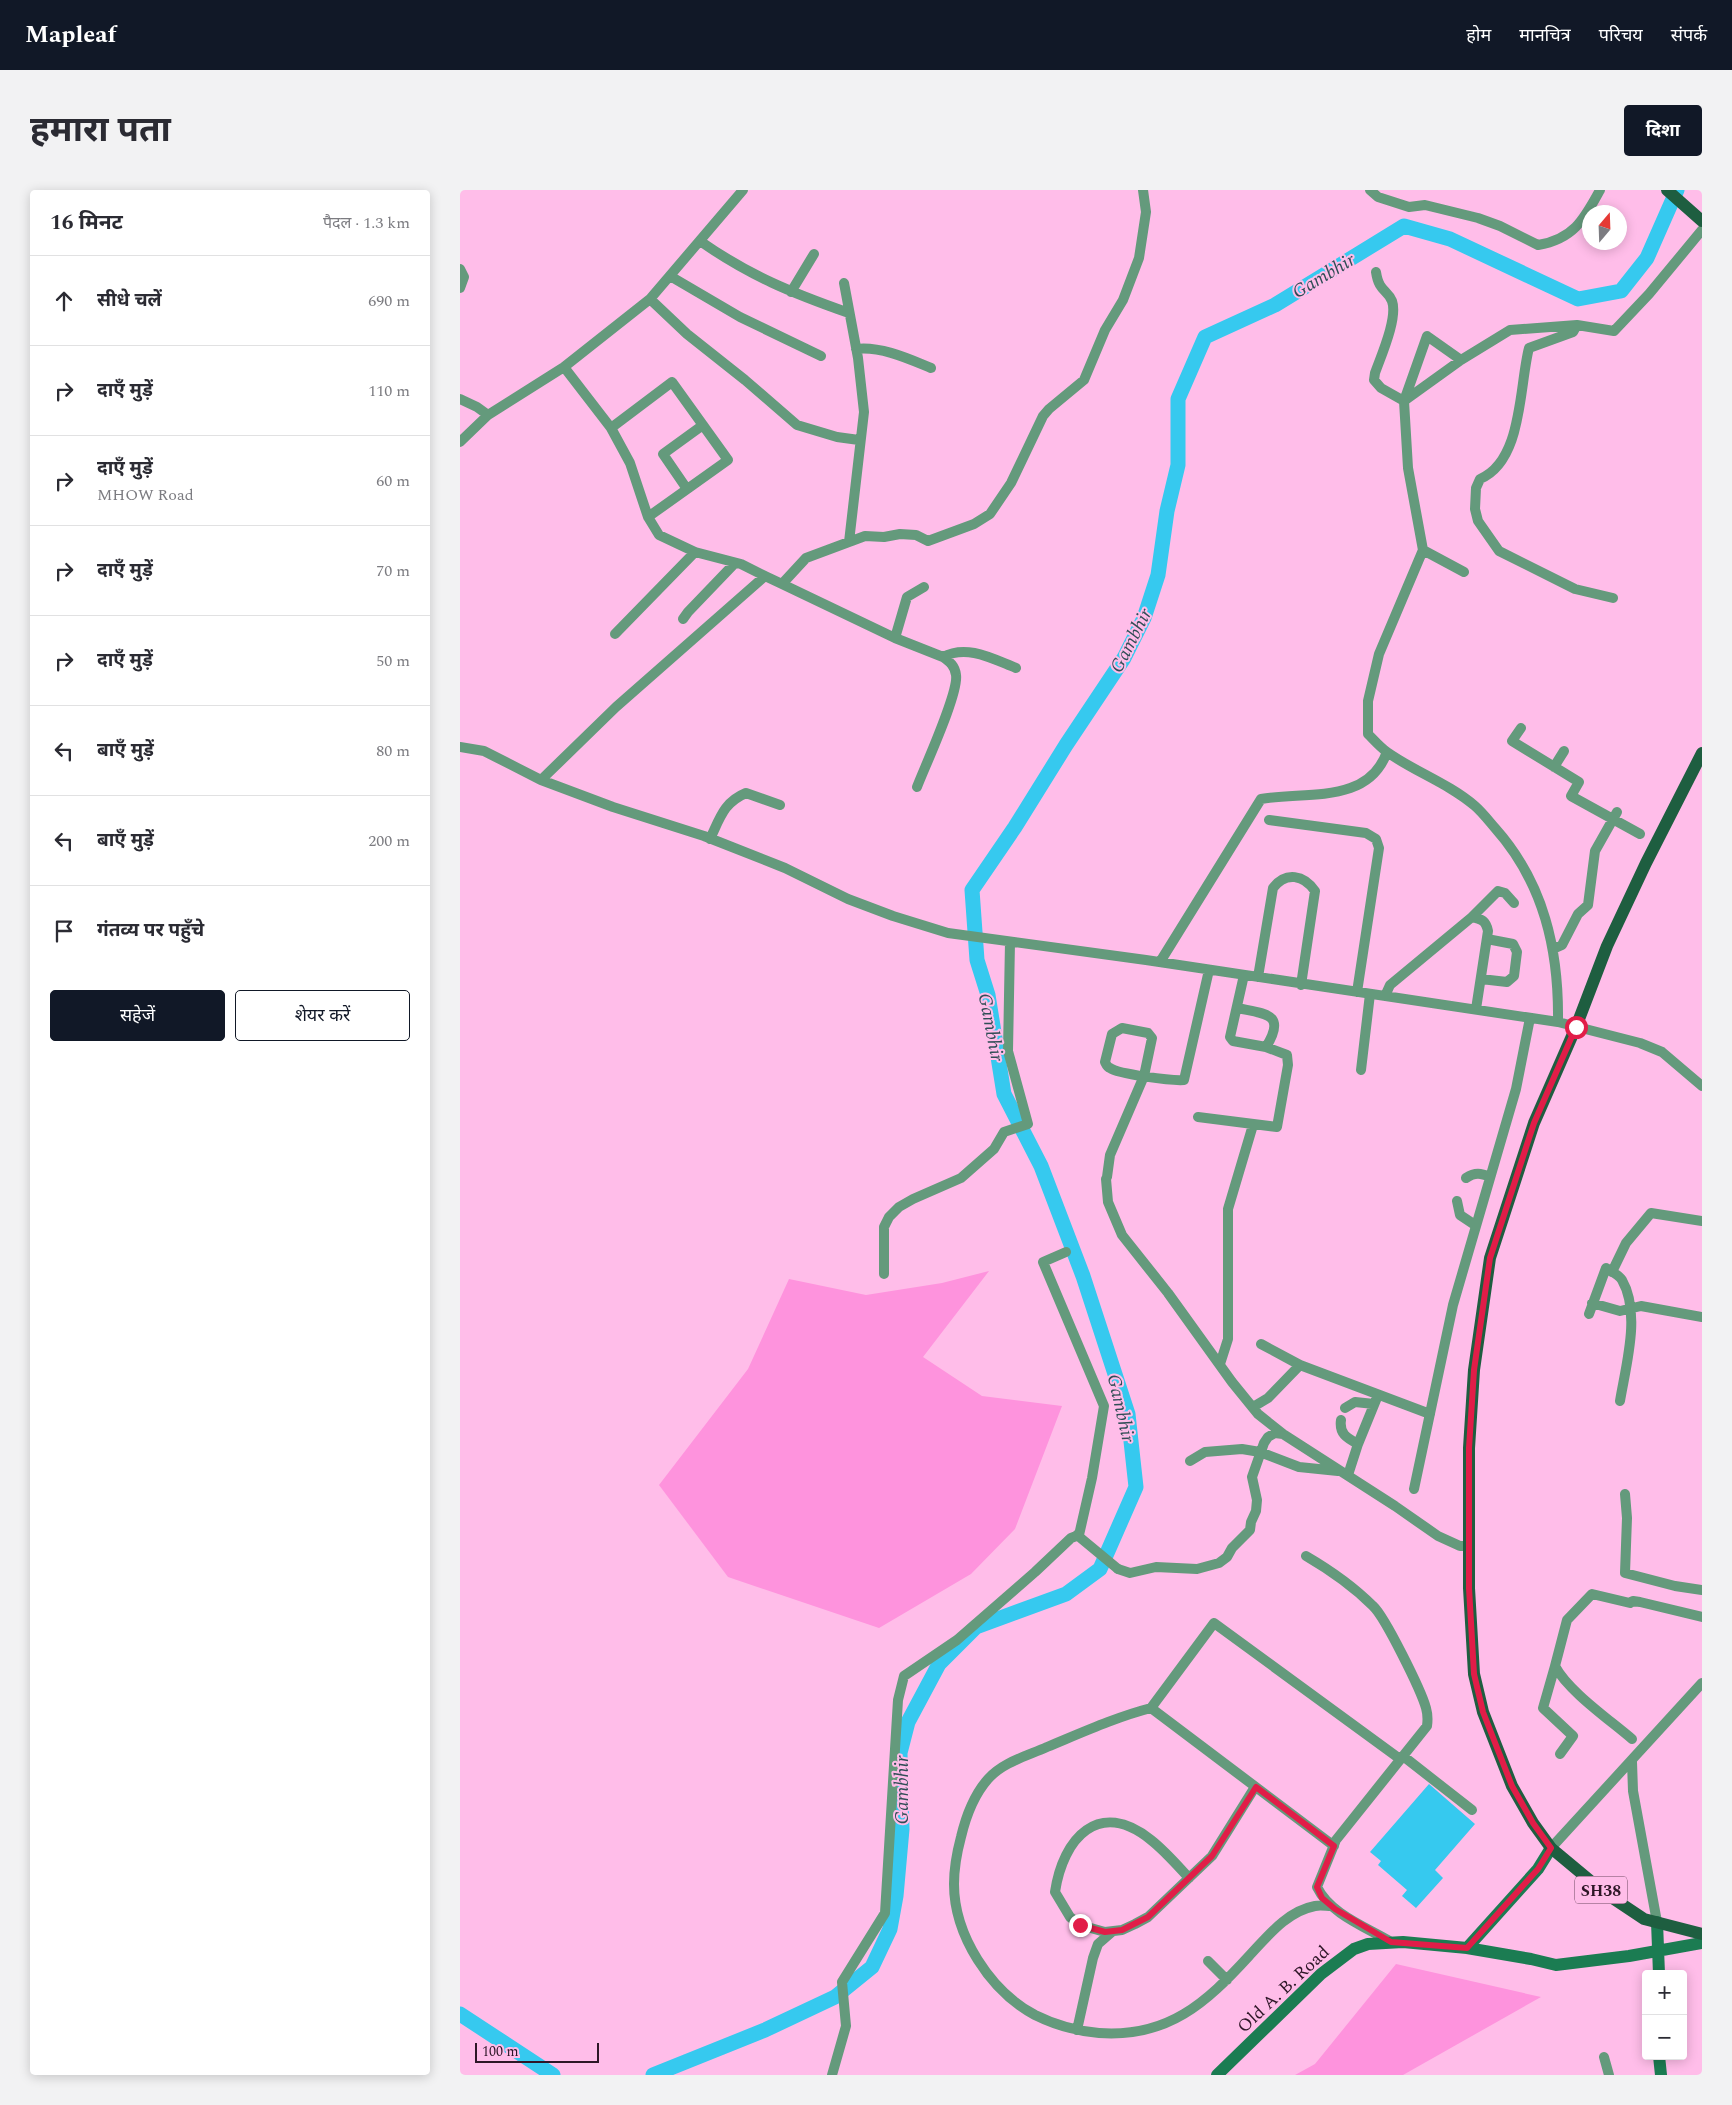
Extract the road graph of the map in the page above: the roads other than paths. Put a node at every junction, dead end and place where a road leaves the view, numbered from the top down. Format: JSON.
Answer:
{"nodes":[{"id":1,"x":743,"y":190,"type":"edge"},
{"id":2,"x":1143,"y":190,"type":"edge"},
{"id":3,"x":1370,"y":190,"type":"edge"},
{"id":4,"x":1600,"y":190,"type":"edge"},
{"id":5,"x":1667,"y":190,"type":"edge"},
{"id":6,"x":1702,"y":221,"type":"edge"},
{"id":7,"x":1702,"y":230,"type":"edge"},
{"id":8,"x":700,"y":241,"type":"junction"},
{"id":9,"x":814,"y":254,"type":"dead end"},
{"id":10,"x":460,"y":269,"type":"edge"},
{"id":11,"x":1376,"y":272,"type":"dead end"},
{"id":12,"x":670,"y":276,"type":"junction"},
{"id":13,"x":844,"y":283,"type":"dead end"},
{"id":14,"x":460,"y":288,"type":"edge"},
{"id":15,"x":791,"y":292,"type":"junction"},
{"id":16,"x":650,"y":299,"type":"junction"},
{"id":17,"x":849,"y":313,"type":"junction"},
{"id":18,"x":1577,"y":325,"type":"junction"},
{"id":19,"x":856,"y":349,"type":"junction"},
{"id":20,"x":821,"y":356,"type":"dead end"},
{"id":21,"x":1461,"y":360,"type":"junction"},
{"id":22,"x":564,"y":367,"type":"junction"},
{"id":23,"x":931,"y":368,"type":"dead end"},
{"id":24,"x":460,"y":398,"type":"edge"},
{"id":25,"x":1404,"y":401,"type":"junction"},
{"id":26,"x":488,"y":415,"type":"junction"},
{"id":27,"x":703,"y":425,"type":"junction"},
{"id":28,"x":611,"y":428,"type":"junction"},
{"id":29,"x":859,"y":440,"type":"junction"},
{"id":30,"x":460,"y":442,"type":"edge"},
{"id":31,"x":687,"y":489,"type":"junction"},
{"id":32,"x":648,"y":517,"type":"junction"},
{"id":33,"x":849,"y":542,"type":"junction"},
{"id":34,"x":1424,"y":550,"type":"junction"},
{"id":35,"x":695,"y":552,"type":"junction"},
{"id":36,"x":735,"y":563,"type":"junction"},
{"id":37,"x":1464,"y":572,"type":"dead end"},
{"id":38,"x":765,"y":576,"type":"junction"},
{"id":39,"x":782,"y":584,"type":"junction"},
{"id":40,"x":924,"y":587,"type":"dead end"},
{"id":41,"x":1613,"y":598,"type":"dead end"},
{"id":42,"x":684,"y":619,"type":"dead end"},
{"id":43,"x":615,"y":634,"type":"dead end"},
{"id":44,"x":895,"y":638,"type":"junction"},
{"id":45,"x":943,"y":657,"type":"junction"},
{"id":46,"x":1016,"y":668,"type":"dead end"},
{"id":47,"x":1521,"y":728,"type":"dead end"},
{"id":48,"x":460,"y":747,"type":"edge"},
{"id":49,"x":1564,"y":751,"type":"dead end"},
{"id":50,"x":1387,"y":752,"type":"junction"},
{"id":51,"x":1702,"y":753,"type":"edge"},
{"id":52,"x":1554,"y":767,"type":"junction"},
{"id":53,"x":541,"y":780,"type":"junction"},
{"id":54,"x":917,"y":787,"type":"dead end"},
{"id":55,"x":780,"y":805,"type":"dead end"},
{"id":56,"x":1615,"y":816,"type":"junction"},
{"id":57,"x":1269,"y":820,"type":"dead end"},
{"id":58,"x":1640,"y":834,"type":"dead end"},
{"id":59,"x":710,"y":839,"type":"junction"},
{"id":60,"x":1514,"y":903,"type":"dead end"},
{"id":61,"x":1472,"y":917,"type":"junction"},
{"id":62,"x":1487,"y":940,"type":"junction"},
{"id":63,"x":1010,"y":942,"type":"junction"},
{"id":64,"x":1553,"y":950,"type":"junction"},
{"id":65,"x":1160,"y":962,"type":"junction"},
{"id":66,"x":1209,"y":970,"type":"junction"},
{"id":67,"x":1244,"y":975,"type":"junction"},
{"id":68,"x":1258,"y":977,"type":"junction"},
{"id":69,"x":1481,"y":979,"type":"junction"},
{"id":70,"x":1301,"y":984,"type":"junction"},
{"id":71,"x":1356,"y":992,"type":"junction"},
{"id":72,"x":1370,"y":994,"type":"junction"},
{"id":73,"x":1385,"y":996,"type":"junction"},
{"id":74,"x":1237,"y":1008,"type":"junction"},
{"id":75,"x":1476,"y":1009,"type":"junction"},
{"id":76,"x":1530,"y":1018,"type":"junction"},
{"id":77,"x":1558,"y":1022,"type":"junction"},
{"id":78,"x":1576,"y":1027,"type":"junction"},
{"id":79,"x":1266,"y":1047,"type":"junction"},
{"id":80,"x":1361,"y":1070,"type":"dead end"},
{"id":81,"x":1144,"y":1076,"type":"junction"},
{"id":82,"x":1702,"y":1086,"type":"edge"},
{"id":83,"x":1198,"y":1117,"type":"dead end"},
{"id":84,"x":1253,"y":1125,"type":"junction"},
{"id":85,"x":1490,"y":1177,"type":"junction"},
{"id":86,"x":1466,"y":1178,"type":"dead end"},
{"id":87,"x":1457,"y":1200,"type":"dead end"},
{"id":88,"x":1702,"y":1221,"type":"edge"},
{"id":89,"x":1476,"y":1225,"type":"junction"},
{"id":90,"x":1066,"y":1252,"type":"dead end"},
{"id":91,"x":1612,"y":1272,"type":"junction"},
{"id":92,"x":884,"y":1274,"type":"dead end"},
{"id":93,"x":1592,"y":1303,"type":"junction"},
{"id":94,"x":1631,"y":1307,"type":"junction"},
{"id":95,"x":1589,"y":1314,"type":"dead end"},
{"id":96,"x":1702,"y":1317,"type":"edge"},
{"id":97,"x":1261,"y":1344,"type":"dead end"},
{"id":98,"x":1220,"y":1364,"type":"junction"},
{"id":99,"x":1300,"y":1365,"type":"junction"},
{"id":100,"x":1376,"y":1400,"type":"junction"},
{"id":101,"x":1620,"y":1401,"type":"dead end"},
{"id":102,"x":1253,"y":1407,"type":"junction"},
{"id":103,"x":1345,"y":1408,"type":"dead end"},
{"id":104,"x":1430,"y":1414,"type":"junction"},
{"id":105,"x":1341,"y":1420,"type":"dead end"},
{"id":106,"x":1283,"y":1434,"type":"junction"},
{"id":107,"x":1358,"y":1444,"type":"junction"},
{"id":108,"x":1260,"y":1452,"type":"junction"},
{"id":109,"x":1190,"y":1461,"type":"dead end"},
{"id":110,"x":1344,"y":1473,"type":"junction"},
{"id":111,"x":1414,"y":1489,"type":"dead end"},
{"id":112,"x":1625,"y":1494,"type":"dead end"},
{"id":113,"x":1077,"y":1535,"type":"dead end"},
{"id":114,"x":1470,"y":1546,"type":"junction"},
{"id":115,"x":1306,"y":1556,"type":"dead end"},
{"id":116,"x":1702,"y":1590,"type":"edge"},
{"id":117,"x":1702,"y":1617,"type":"edge"},
{"id":118,"x":1555,"y":1666,"type":"junction"},
{"id":119,"x":1702,"y":1683,"type":"edge"},
{"id":120,"x":1151,"y":1708,"type":"junction"},
{"id":121,"x":1632,"y":1740,"type":"dead end"},
{"id":122,"x":1560,"y":1754,"type":"dead end"},
{"id":123,"x":1402,"y":1758,"type":"junction"},
{"id":124,"x":1632,"y":1762,"type":"junction"},
{"id":125,"x":1256,"y":1787,"type":"junction"},
{"id":126,"x":1472,"y":1810,"type":"dead end"},
{"id":127,"x":1334,"y":1846,"type":"junction"},
{"id":128,"x":1551,"y":1848,"type":"junction"},
{"id":129,"x":1189,"y":1878,"type":"junction"},
{"id":130,"x":1331,"y":1906,"type":"junction"},
{"id":131,"x":1657,"y":1922,"type":"junction"},
{"id":132,"x":1113,"y":1931,"type":"junction"},
{"id":133,"x":1702,"y":1934,"type":"edge"},
{"id":134,"x":1386,"y":1942,"type":"junction"},
{"id":135,"x":1702,"y":1944,"type":"edge"},
{"id":136,"x":1467,"y":1948,"type":"junction"},
{"id":137,"x":1659,"y":1950,"type":"junction"},
{"id":138,"x":1208,"y":1961,"type":"dead end"},
{"id":139,"x":1659,"y":1970,"type":"edge"},
{"id":140,"x":1227,"y":1980,"type":"junction"},
{"id":141,"x":1077,"y":2030,"type":"junction"},
{"id":142,"x":1604,"y":2058,"type":"dead end"},
{"id":143,"x":1659,"y":2060,"type":"edge"},
{"id":144,"x":832,"y":2075,"type":"edge"},
{"id":145,"x":1217,"y":2075,"type":"edge"},
{"id":146,"x":1610,"y":2075,"type":"edge"},
{"id":147,"x":1661,"y":2075,"type":"edge"}],
"edges":[{"from":1,"to":8,"type":"street"},
{"from":2,"to":33,"type":"street"},
{"from":3,"to":4,"type":"street"},
{"from":5,"to":6,"type":"main road"},
{"from":7,"to":18,"type":"street"},
{"from":8,"to":12,"type":"street"},
{"from":8,"to":15,"type":"street"},
{"from":9,"to":15,"type":"street"},
{"from":10,"to":14,"type":"street"},
{"from":11,"to":25,"type":"street"},
{"from":12,"to":16,"type":"street"},
{"from":12,"to":20,"type":"street"},
{"from":13,"to":17,"type":"street"},
{"from":15,"to":17,"type":"street"},
{"from":16,"to":22,"type":"street"},
{"from":16,"to":29,"type":"street"},
{"from":17,"to":19,"type":"street"},
{"from":18,"to":21,"type":"street"},
{"from":18,"to":41,"type":"street"},
{"from":19,"to":23,"type":"street"},
{"from":19,"to":29,"type":"street"},
{"from":21,"to":25,"type":"street"},
{"from":21,"to":25,"type":"street"},
{"from":22,"to":26,"type":"street"},
{"from":22,"to":28,"type":"street"},
{"from":24,"to":26,"type":"street"},
{"from":25,"to":34,"type":"street"},
{"from":26,"to":30,"type":"street"},
{"from":27,"to":28,"type":"street"},
{"from":27,"to":31,"type":"street"},
{"from":27,"to":31,"type":"street"},
{"from":28,"to":32,"type":"street"},
{"from":29,"to":33,"type":"street"},
{"from":31,"to":32,"type":"street"},
{"from":32,"to":35,"type":"street"},
{"from":33,"to":39,"type":"street"},
{"from":34,"to":37,"type":"street"},
{"from":34,"to":50,"type":"street"},
{"from":35,"to":36,"type":"street"},
{"from":35,"to":43,"type":"street"},
{"from":36,"to":38,"type":"street"},
{"from":36,"to":42,"type":"street"},
{"from":38,"to":39,"type":"street"},
{"from":38,"to":53,"type":"street"},
{"from":39,"to":44,"type":"street"},
{"from":40,"to":44,"type":"street"},
{"from":44,"to":45,"type":"street"},
{"from":45,"to":46,"type":"street"},
{"from":45,"to":54,"type":"street"},
{"from":47,"to":52,"type":"street"},
{"from":48,"to":53,"type":"street"},
{"from":49,"to":52,"type":"street"},
{"from":50,"to":64,"type":"street"},
{"from":50,"to":65,"type":"street"},
{"from":51,"to":78,"type":"main road","number":"SH38"},
{"from":52,"to":56,"type":"street"},
{"from":53,"to":59,"type":"street"},
{"from":55,"to":59,"type":"street"},
{"from":56,"to":58,"type":"street"},
{"from":56,"to":64,"type":"street"},
{"from":57,"to":71,"type":"street"},
{"from":59,"to":63,"type":"street"},
{"from":60,"to":61,"type":"street"},
{"from":61,"to":62,"type":"street"},
{"from":61,"to":73,"type":"street"},
{"from":62,"to":69,"type":"street"},
{"from":62,"to":69,"type":"street"},
{"from":63,"to":65,"type":"street"},
{"from":63,"to":92,"type":"street"},
{"from":64,"to":77,"type":"street"},
{"from":65,"to":66,"type":"street"},
{"from":66,"to":67,"type":"street"},
{"from":66,"to":81,"type":"street"},
{"from":67,"to":68,"type":"street"},
{"from":67,"to":74,"type":"street"},
{"from":68,"to":70,"type":"street"},
{"from":68,"to":70,"type":"street"},
{"from":69,"to":75,"type":"street"},
{"from":70,"to":71,"type":"street"},
{"from":71,"to":72,"type":"street"},
{"from":72,"to":73,"type":"street"},
{"from":72,"to":80,"type":"street"},
{"from":73,"to":75,"type":"street"},
{"from":74,"to":79,"type":"street"},
{"from":74,"to":79,"type":"street"},
{"from":75,"to":76,"type":"street"},
{"from":76,"to":77,"type":"street"},
{"from":76,"to":85,"type":"street"},
{"from":77,"to":78,"type":"street"},
{"from":78,"to":82,"type":"street"},
{"from":78,"to":114,"type":"main road","number":"SH38"},
{"from":79,"to":84,"type":"street"},
{"from":81,"to":81,"type":"street"},
{"from":81,"to":98,"type":"street"},
{"from":83,"to":84,"type":"street"},
{"from":84,"to":98,"type":"street"},
{"from":85,"to":86,"type":"street"},
{"from":85,"to":89,"type":"street"},
{"from":87,"to":89,"type":"street"},
{"from":88,"to":91,"type":"street"},
{"from":89,"to":104,"type":"street"},
{"from":90,"to":144,"type":"street"},
{"from":91,"to":93,"type":"street"},
{"from":91,"to":94,"type":"street"},
{"from":93,"to":94,"type":"street"},
{"from":93,"to":95,"type":"street"},
{"from":94,"to":96,"type":"street"},
{"from":94,"to":101,"type":"street"},
{"from":97,"to":99,"type":"street"},
{"from":98,"to":102,"type":"street"},
{"from":99,"to":100,"type":"street"},
{"from":99,"to":102,"type":"street"},
{"from":100,"to":103,"type":"street"},
{"from":100,"to":104,"type":"street"},
{"from":100,"to":107,"type":"street"},
{"from":102,"to":106,"type":"street"},
{"from":104,"to":111,"type":"street"},
{"from":105,"to":107,"type":"street"},
{"from":106,"to":108,"type":"street"},
{"from":106,"to":110,"type":"street"},
{"from":107,"to":110,"type":"street"},
{"from":108,"to":109,"type":"street"},
{"from":108,"to":110,"type":"street"},
{"from":108,"to":113,"type":"street","bridge":true},
{"from":110,"to":114,"type":"street"},
{"from":112,"to":116,"type":"street"},
{"from":114,"to":128,"type":"main road","number":"SH38"},
{"from":115,"to":123,"type":"street"},
{"from":117,"to":118,"type":"street"},
{"from":118,"to":121,"type":"street"},
{"from":118,"to":122,"type":"street"},
{"from":119,"to":124,"type":"street"},
{"from":120,"to":123,"type":"street"},
{"from":120,"to":125,"type":"street"},
{"from":120,"to":141,"type":"street"},
{"from":123,"to":126,"type":"street"},
{"from":123,"to":127,"type":"street"},
{"from":124,"to":128,"type":"street"},
{"from":124,"to":131,"type":"street"},
{"from":125,"to":127,"type":"street"},
{"from":125,"to":129,"type":"street"},
{"from":127,"to":130,"type":"street"},
{"from":128,"to":131,"type":"main road","number":"SH38"},
{"from":128,"to":136,"type":"main road"},
{"from":129,"to":132,"type":"street"},
{"from":129,"to":132,"type":"street"},
{"from":130,"to":134,"type":"street"},
{"from":130,"to":140,"type":"street"},
{"from":131,"to":133,"type":"main road","number":"SH38"},
{"from":131,"to":137,"type":"main road"},
{"from":132,"to":141,"type":"street"},
{"from":134,"to":136,"type":"main road","name":"Old A. B. Road"},
{"from":134,"to":145,"type":"main road","name":"Old A. B. Road"},
{"from":135,"to":137,"type":"main road","name":"Old A. B. Road"},
{"from":136,"to":137,"type":"main road","name":"Old A. B. Road"},
{"from":137,"to":139,"type":"main road"},
{"from":138,"to":140,"type":"street"},
{"from":140,"to":141,"type":"street"},
{"from":142,"to":146,"type":"street"},
{"from":143,"to":147,"type":"main road"}]}
